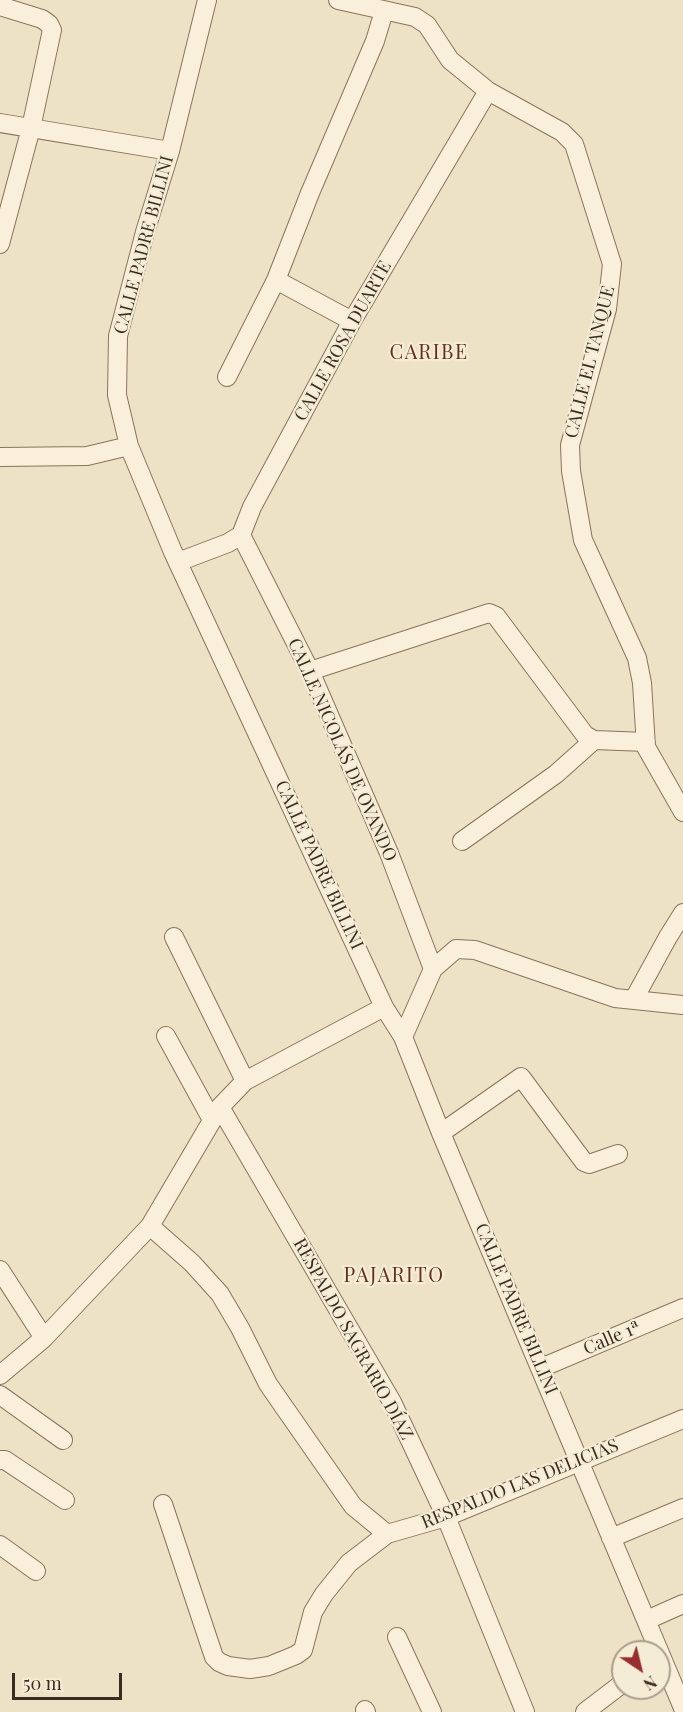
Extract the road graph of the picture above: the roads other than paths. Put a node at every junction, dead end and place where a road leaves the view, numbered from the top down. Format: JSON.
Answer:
{"nodes":[{"id":1,"x":207,"y":0,"type":"edge"},
{"id":2,"x":338,"y":0,"type":"edge"},
{"id":3,"x":0,"y":6,"type":"edge"},
{"id":4,"x":384,"y":10,"type":"junction"},
{"id":5,"x":488,"y":91,"type":"junction"},
{"id":6,"x":0,"y":123,"type":"edge"},
{"id":7,"x":31,"y":128,"type":"junction"},
{"id":8,"x":170,"y":151,"type":"junction"},
{"id":9,"x":0,"y":244,"type":"edge"},
{"id":10,"x":276,"y":280,"type":"junction"},
{"id":11,"x":352,"y":321,"type":"junction"},
{"id":12,"x":227,"y":377,"type":"dead end"},
{"id":13,"x":129,"y":446,"type":"junction"},
{"id":14,"x":0,"y":457,"type":"edge"},
{"id":15,"x":241,"y":535,"type":"junction"},
{"id":16,"x":178,"y":562,"type":"junction"},
{"id":17,"x":310,"y":671,"type":"junction"},
{"id":18,"x":594,"y":740,"type":"junction"},
{"id":19,"x":646,"y":742,"type":"junction"},
{"id":20,"x":683,"y":812,"type":"edge"},
{"id":21,"x":462,"y":842,"type":"dead end"},
{"id":22,"x":683,"y":913,"type":"edge"},
{"id":23,"x":174,"y":937,"type":"dead end"},
{"id":24,"x":433,"y":969,"type":"junction"},
{"id":25,"x":634,"y":999,"type":"junction"},
{"id":26,"x":683,"y":1005,"type":"edge"},
{"id":27,"x":384,"y":1007,"type":"junction"},
{"id":28,"x":166,"y":1036,"type":"dead end"},
{"id":29,"x":403,"y":1037,"type":"junction"},
{"id":30,"x":245,"y":1081,"type":"junction"},
{"id":31,"x":216,"y":1113,"type":"junction"},
{"id":32,"x":441,"y":1133,"type":"junction"},
{"id":33,"x":618,"y":1154,"type":"dead end"},
{"id":34,"x":150,"y":1226,"type":"junction"},
{"id":35,"x":0,"y":1270,"type":"edge"},
{"id":36,"x":683,"y":1308,"type":"edge"},
{"id":37,"x":44,"y":1338,"type":"junction"},
{"id":38,"x":541,"y":1368,"type":"junction"},
{"id":39,"x":0,"y":1375,"type":"edge"},
{"id":40,"x":0,"y":1395,"type":"edge"},
{"id":41,"x":683,"y":1419,"type":"edge"},
{"id":42,"x":63,"y":1440,"type":"dead end"},
{"id":43,"x":0,"y":1460,"type":"edge"},
{"id":44,"x":580,"y":1462,"type":"junction"},
{"id":45,"x":65,"y":1500,"type":"dead end"},
{"id":46,"x":163,"y":1504,"type":"dead end"},
{"id":47,"x":683,"y":1508,"type":"edge"},
{"id":48,"x":446,"y":1517,"type":"junction"},
{"id":49,"x":387,"y":1534,"type":"junction"},
{"id":50,"x":611,"y":1538,"type":"junction"},
{"id":51,"x":0,"y":1545,"type":"edge"},
{"id":52,"x":36,"y":1571,"type":"dead end"},
{"id":53,"x":683,"y":1604,"type":"edge"},
{"id":54,"x":647,"y":1620,"type":"junction"},
{"id":55,"x":397,"y":1637,"type":"dead end"},
{"id":56,"x":654,"y":1640,"type":"edge"},
{"id":57,"x":671,"y":1678,"type":"edge"},
{"id":58,"x":611,"y":1692,"type":"edge"},
{"id":59,"x":681,"y":1698,"type":"edge"},
{"id":60,"x":432,"y":1712,"type":"edge"},
{"id":61,"x":525,"y":1712,"type":"edge"},
{"id":62,"x":585,"y":1712,"type":"edge"}],
"edges":[{"from":1,"to":8,"type":"street","name":"CALLE PADRE BILLINI"},
{"from":2,"to":4,"type":"street","name":"CALLE EL TANQUE"},
{"from":3,"to":7,"type":"street"},
{"from":4,"to":5,"type":"street","name":"CALLE EL TANQUE"},
{"from":4,"to":10,"type":"street"},
{"from":5,"to":11,"type":"street","name":"CALLE ROSA DUARTE"},
{"from":5,"to":19,"type":"street","name":"CALLE EL TANQUE"},
{"from":6,"to":7,"type":"street"},
{"from":7,"to":8,"type":"street"},
{"from":7,"to":9,"type":"street"},
{"from":8,"to":13,"type":"street","name":"CALLE PADRE BILLINI"},
{"from":10,"to":11,"type":"street"},
{"from":10,"to":12,"type":"street"},
{"from":11,"to":15,"type":"street","name":"CALLE ROSA DUARTE"},
{"from":13,"to":14,"type":"street"},
{"from":13,"to":16,"type":"street","name":"CALLE PADRE BILLINI"},
{"from":15,"to":16,"type":"street"},
{"from":15,"to":17,"type":"street","name":"CALLE NICOLÁS DE OVANDO"},
{"from":16,"to":27,"type":"street","name":"CALLE PADRE BILLINI"},
{"from":17,"to":18,"type":"street"},
{"from":17,"to":24,"type":"street","name":"CALLE NICOLÁS DE OVANDO"},
{"from":18,"to":19,"type":"street"},
{"from":18,"to":21,"type":"street"},
{"from":19,"to":20,"type":"street","name":"CALLE EL TANQUE"},
{"from":22,"to":25,"type":"street"},
{"from":23,"to":30,"type":"street"},
{"from":24,"to":25,"type":"street"},
{"from":24,"to":29,"type":"street"},
{"from":25,"to":26,"type":"street"},
{"from":27,"to":29,"type":"street","name":"CALLE PADRE BILLINI"},
{"from":27,"to":30,"type":"street"},
{"from":28,"to":31,"type":"street","name":"RESPALDO SAGRARIO DÍAZ"},
{"from":29,"to":32,"type":"street","name":"CALLE PADRE BILLINI"},
{"from":30,"to":31,"type":"street"},
{"from":31,"to":34,"type":"street"},
{"from":31,"to":48,"type":"street","name":"RESPALDO SAGRARIO DÍAZ"},
{"from":32,"to":33,"type":"street"},
{"from":32,"to":38,"type":"street","name":"CALLE PADRE BILLINI"},
{"from":34,"to":37,"type":"street"},
{"from":34,"to":49,"type":"street"},
{"from":35,"to":37,"type":"street"},
{"from":36,"to":38,"type":"street","name":"Calle 1ª"},
{"from":37,"to":39,"type":"street"},
{"from":38,"to":44,"type":"street","name":"CALLE PADRE BILLINI"},
{"from":40,"to":42,"type":"street"},
{"from":41,"to":44,"type":"street","name":"RESPALDO LAS DELICIAS"},
{"from":43,"to":45,"type":"street"},
{"from":44,"to":48,"type":"street","name":"RESPALDO LAS DELICIAS"},
{"from":44,"to":50,"type":"street","name":"CALLE PADRE BILLINI"},
{"from":46,"to":49,"type":"street"},
{"from":47,"to":50,"type":"street"},
{"from":48,"to":49,"type":"street","name":"RESPALDO LAS DELICIAS"},
{"from":48,"to":61,"type":"street","name":"RESPALDO SAGRARIO DÍAZ"},
{"from":50,"to":54,"type":"street","name":"CALLE PADRE BILLINI"},
{"from":51,"to":52,"type":"street"},
{"from":53,"to":54,"type":"street"},
{"from":54,"to":56,"type":"street","name":"CALLE PADRE BILLINI"},
{"from":55,"to":60,"type":"street"},
{"from":57,"to":59,"type":"street","name":"CALLE PADRE BILLINI"},
{"from":58,"to":62,"type":"street"}]}
